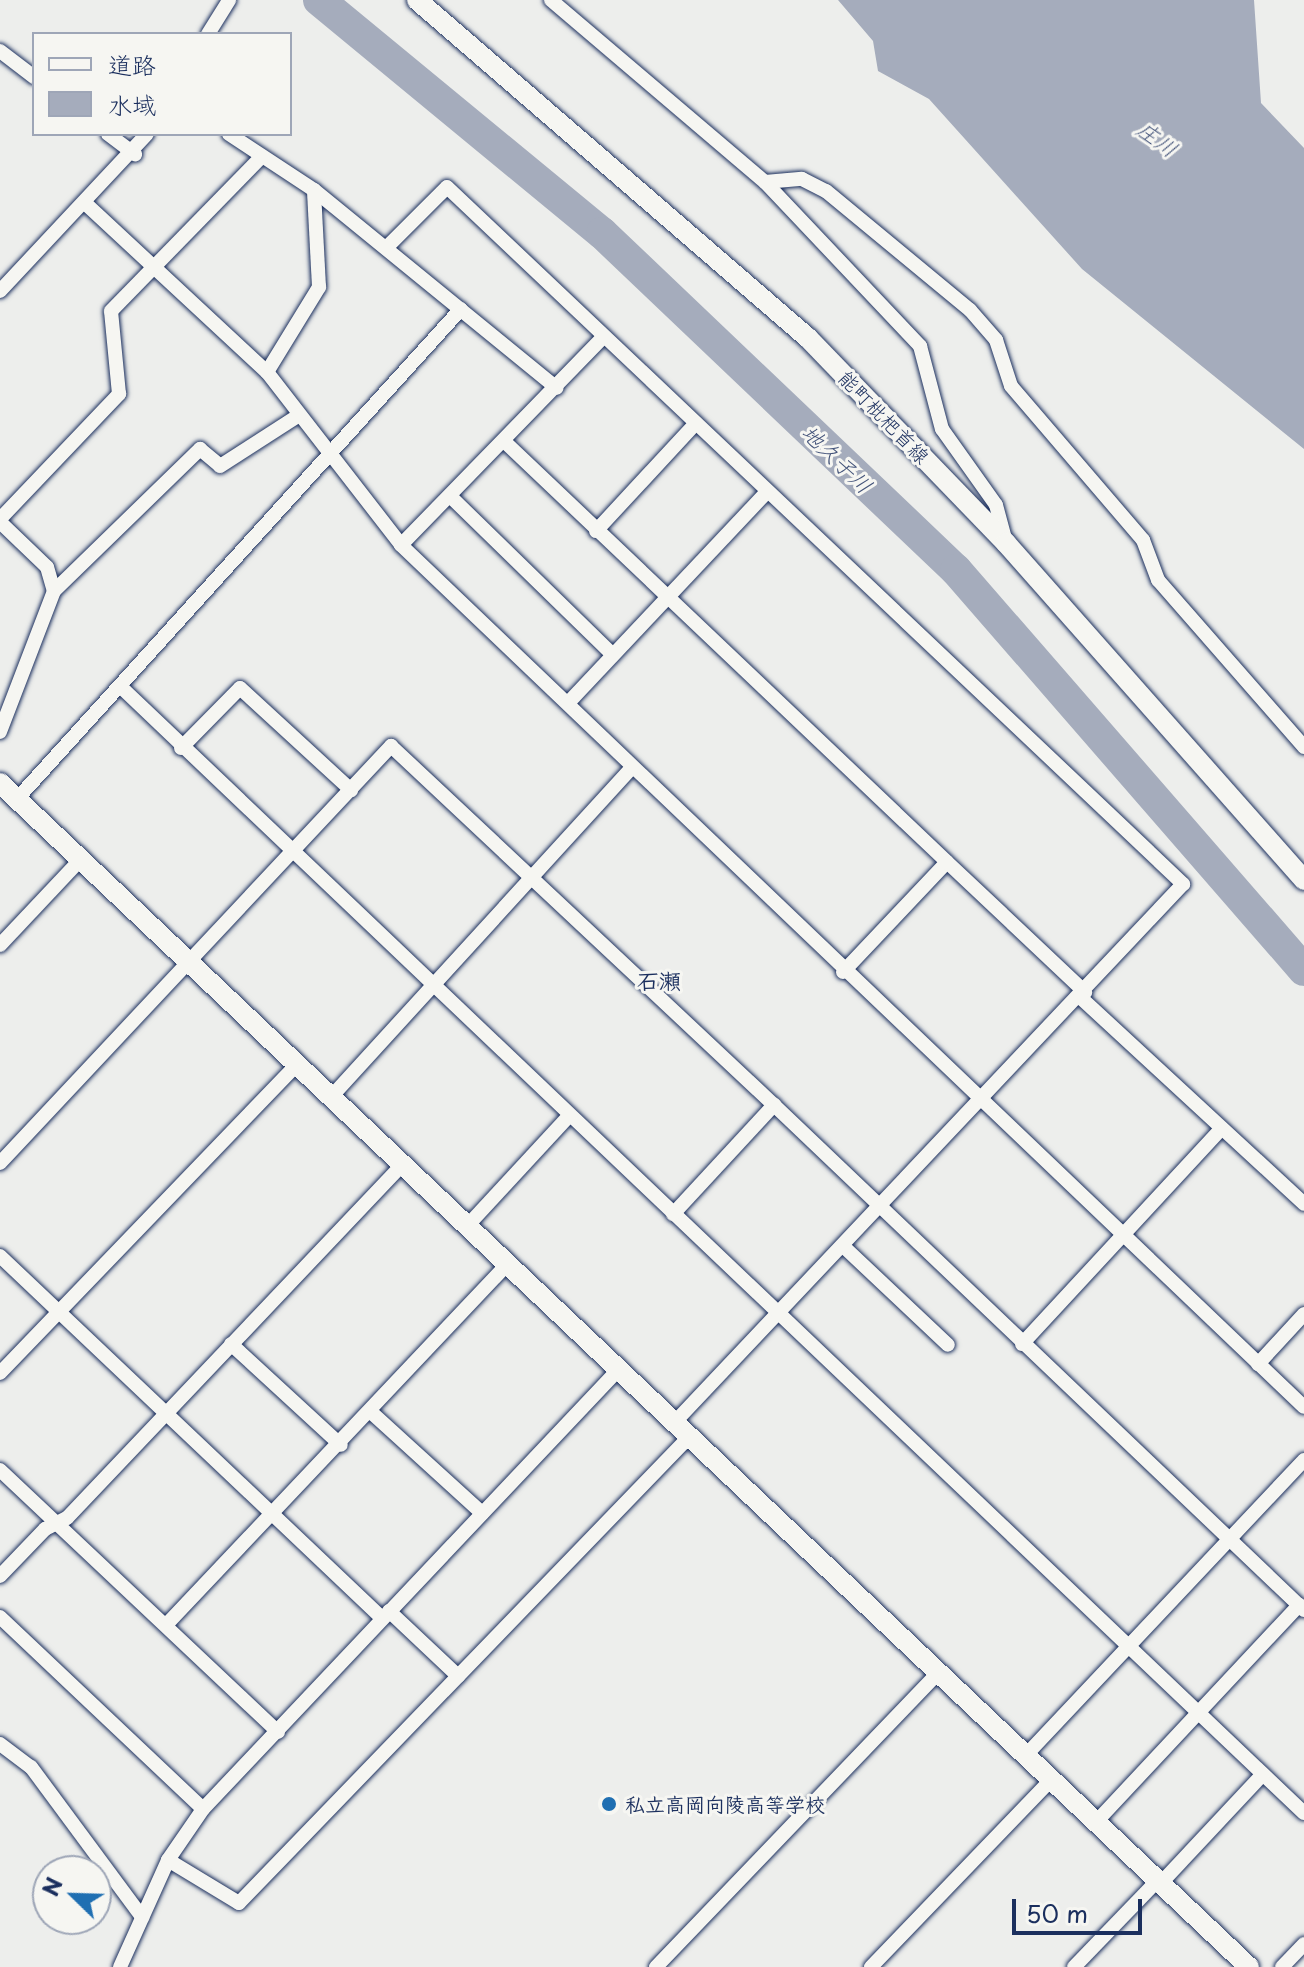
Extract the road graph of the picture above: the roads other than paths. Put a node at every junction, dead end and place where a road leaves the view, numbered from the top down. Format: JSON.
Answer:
{"nodes":[{"id":1,"x":229,"y":0,"type":"edge"},
{"id":2,"x":417,"y":0,"type":"edge"},
{"id":3,"x":551,"y":0,"type":"edge"},
{"id":4,"x":209,"y":32,"type":"edge"},
{"id":5,"x":0,"y":51,"type":"edge"},
{"id":6,"x":32,"y":75,"type":"edge"},
{"id":7,"x":111,"y":136,"type":"edge"},
{"id":8,"x":146,"y":136,"type":"edge"},
{"id":9,"x":232,"y":136,"type":"edge"},
{"id":10,"x":135,"y":154,"type":"junction"},
{"id":11,"x":262,"y":156,"type":"junction"},
{"id":12,"x":765,"y":182,"type":"junction"},
{"id":13,"x":314,"y":190,"type":"junction"},
{"id":14,"x":86,"y":204,"type":"junction"},
{"id":15,"x":386,"y":248,"type":"junction"},
{"id":16,"x":153,"y":265,"type":"junction"},
{"id":17,"x":0,"y":291,"type":"edge"},
{"id":18,"x":461,"y":309,"type":"junction"},
{"id":19,"x":604,"y":336,"type":"junction"},
{"id":20,"x":267,"y":372,"type":"junction"},
{"id":21,"x":557,"y":388,"type":"junction"},
{"id":22,"x":298,"y":416,"type":"junction"},
{"id":23,"x":696,"y":423,"type":"junction"},
{"id":24,"x":506,"y":443,"type":"junction"},
{"id":25,"x":329,"y":456,"type":"junction"},
{"id":26,"x":768,"y":491,"type":"junction"},
{"id":27,"x":451,"y":497,"type":"junction"},
{"id":28,"x":0,"y":521,"type":"edge"},
{"id":29,"x":596,"y":531,"type":"junction"},
{"id":30,"x":1006,"y":543,"type":"junction"},
{"id":31,"x":401,"y":545,"type":"junction"},
{"id":32,"x":54,"y":591,"type":"junction"},
{"id":33,"x":669,"y":596,"type":"junction"},
{"id":34,"x":613,"y":655,"type":"junction"},
{"id":35,"x":121,"y":687,"type":"junction"},
{"id":36,"x":568,"y":703,"type":"junction"},
{"id":37,"x":0,"y":732,"type":"edge"},
{"id":38,"x":1304,"y":747,"type":"edge"},
{"id":39,"x":181,"y":748,"type":"junction"},
{"id":40,"x":632,"y":768,"type":"junction"},
{"id":41,"x":0,"y":783,"type":"edge"},
{"id":42,"x":351,"y":790,"type":"junction"},
{"id":43,"x":17,"y":799,"type":"junction"},
{"id":44,"x":292,"y":854,"type":"junction"},
{"id":45,"x":81,"y":859,"type":"junction"},
{"id":46,"x":947,"y":862,"type":"junction"},
{"id":47,"x":529,"y":877,"type":"junction"},
{"id":48,"x":1304,"y":880,"type":"edge"},
{"id":49,"x":0,"y":945,"type":"edge"},
{"id":50,"x":190,"y":962,"type":"junction"},
{"id":51,"x":843,"y":972,"type":"junction"},
{"id":52,"x":431,"y":986,"type":"junction"},
{"id":53,"x":1082,"y":995,"type":"junction"},
{"id":54,"x":297,"y":1064,"type":"junction"},
{"id":55,"x":332,"y":1096,"type":"junction"},
{"id":56,"x":979,"y":1101,"type":"junction"},
{"id":57,"x":774,"y":1105,"type":"junction"},
{"id":58,"x":569,"y":1116,"type":"junction"},
{"id":59,"x":1222,"y":1128,"type":"junction"},
{"id":60,"x":0,"y":1163,"type":"edge"},
{"id":61,"x":403,"y":1164,"type":"junction"},
{"id":62,"x":1304,"y":1204,"type":"edge"},
{"id":63,"x":879,"y":1207,"type":"junction"},
{"id":64,"x":673,"y":1214,"type":"junction"},
{"id":65,"x":468,"y":1225,"type":"junction"},
{"id":66,"x":1121,"y":1234,"type":"junction"},
{"id":67,"x":843,"y":1246,"type":"junction"},
{"id":68,"x":0,"y":1256,"type":"edge"},
{"id":69,"x":508,"y":1264,"type":"junction"},
{"id":70,"x":59,"y":1312,"type":"junction"},
{"id":71,"x":1304,"y":1314,"type":"edge"},
{"id":72,"x":778,"y":1316,"type":"junction"},
{"id":73,"x":231,"y":1344,"type":"junction"},
{"id":74,"x":1022,"y":1344,"type":"junction"},
{"id":75,"x":948,"y":1345,"type":"dead end"},
{"id":76,"x":1258,"y":1364,"type":"junction"},
{"id":77,"x":619,"y":1369,"type":"junction"},
{"id":78,"x":0,"y":1373,"type":"edge"},
{"id":79,"x":1304,"y":1407,"type":"edge"},
{"id":80,"x":166,"y":1412,"type":"junction"},
{"id":81,"x":372,"y":1413,"type":"junction"},
{"id":82,"x":682,"y":1430,"type":"junction"},
{"id":83,"x":341,"y":1445,"type":"junction"},
{"id":84,"x":1304,"y":1460,"type":"edge"},
{"id":85,"x":0,"y":1470,"type":"edge"},
{"id":86,"x":482,"y":1513,"type":"junction"},
{"id":87,"x":273,"y":1517,"type":"junction"},
{"id":88,"x":57,"y":1524,"type":"junction"},
{"id":89,"x":1228,"y":1538,"type":"junction"},
{"id":90,"x":0,"y":1576,"type":"edge"},
{"id":91,"x":1302,"y":1608,"type":"edge"},
{"id":92,"x":385,"y":1614,"type":"junction"},
{"id":93,"x":0,"y":1617,"type":"edge"},
{"id":94,"x":167,"y":1624,"type":"junction"},
{"id":95,"x":1129,"y":1646,"type":"junction"},
{"id":96,"x":940,"y":1671,"type":"junction"},
{"id":97,"x":458,"y":1676,"type":"junction"},
{"id":98,"x":1199,"y":1713,"type":"junction"},
{"id":99,"x":278,"y":1732,"type":"junction"},
{"id":100,"x":0,"y":1744,"type":"edge"},
{"id":101,"x":1027,"y":1754,"type":"junction"},
{"id":102,"x":1263,"y":1774,"type":"junction"},
{"id":103,"x":1052,"y":1779,"type":"junction"},
{"id":104,"x":203,"y":1809,"type":"junction"},
{"id":105,"x":1304,"y":1813,"type":"edge"},
{"id":106,"x":1097,"y":1821,"type":"junction"},
{"id":107,"x":168,"y":1860,"type":"junction"},
{"id":108,"x":1160,"y":1882,"type":"junction"},
{"id":109,"x":142,"y":1917,"type":"junction"},
{"id":110,"x":1304,"y":1944,"type":"edge"},
{"id":111,"x":880,"y":1964,"type":"edge"},
{"id":112,"x":120,"y":1967,"type":"edge"},
{"id":113,"x":656,"y":1967,"type":"edge"},
{"id":114,"x":1074,"y":1967,"type":"edge"},
{"id":115,"x":1249,"y":1967,"type":"edge"},
{"id":116,"x":1282,"y":1967,"type":"edge"}],
"edges":[{"from":1,"to":4,"type":"street"},
{"from":2,"to":30,"type":"street","name":"能町枇杷首線"},
{"from":3,"to":12,"type":"street"},
{"from":5,"to":6,"type":"street"},
{"from":7,"to":10,"type":"street"},
{"from":8,"to":10,"type":"street"},
{"from":9,"to":11,"type":"street"},
{"from":10,"to":14,"type":"street"},
{"from":11,"to":13,"type":"street"},
{"from":11,"to":16,"type":"street"},
{"from":12,"to":30,"type":"street"},
{"from":12,"to":38,"type":"street"},
{"from":13,"to":15,"type":"street"},
{"from":13,"to":20,"type":"street"},
{"from":14,"to":16,"type":"street"},
{"from":14,"to":17,"type":"street"},
{"from":15,"to":18,"type":"street"},
{"from":15,"to":19,"type":"street"},
{"from":16,"to":20,"type":"street"},
{"from":16,"to":28,"type":"street"},
{"from":18,"to":21,"type":"street"},
{"from":18,"to":25,"type":"street"},
{"from":19,"to":21,"type":"street"},
{"from":19,"to":23,"type":"street"},
{"from":20,"to":22,"type":"street"},
{"from":21,"to":24,"type":"street"},
{"from":22,"to":25,"type":"street"},
{"from":22,"to":32,"type":"street"},
{"from":23,"to":26,"type":"street"},
{"from":23,"to":29,"type":"street"},
{"from":24,"to":27,"type":"street"},
{"from":24,"to":29,"type":"street"},
{"from":25,"to":31,"type":"street"},
{"from":25,"to":35,"type":"street"},
{"from":26,"to":33,"type":"street"},
{"from":26,"to":53,"type":"street"},
{"from":27,"to":31,"type":"street"},
{"from":27,"to":34,"type":"street"},
{"from":28,"to":32,"type":"street"},
{"from":29,"to":33,"type":"street"},
{"from":30,"to":48,"type":"street","name":"能町枇杷首線"},
{"from":31,"to":36,"type":"street"},
{"from":32,"to":37,"type":"street"},
{"from":33,"to":34,"type":"street"},
{"from":33,"to":46,"type":"street"},
{"from":34,"to":36,"type":"street"},
{"from":35,"to":39,"type":"street"},
{"from":35,"to":43,"type":"street"},
{"from":36,"to":40,"type":"street"},
{"from":39,"to":42,"type":"street"},
{"from":39,"to":44,"type":"street"},
{"from":40,"to":47,"type":"street"},
{"from":40,"to":51,"type":"street"},
{"from":41,"to":43,"type":"street"},
{"from":42,"to":44,"type":"street"},
{"from":42,"to":47,"type":"street"},
{"from":43,"to":45,"type":"street"},
{"from":44,"to":50,"type":"street"},
{"from":44,"to":52,"type":"street"},
{"from":45,"to":49,"type":"street"},
{"from":45,"to":50,"type":"street"},
{"from":46,"to":51,"type":"street"},
{"from":46,"to":53,"type":"street"},
{"from":47,"to":52,"type":"street"},
{"from":47,"to":57,"type":"street"},
{"from":50,"to":54,"type":"street"},
{"from":50,"to":60,"type":"street"},
{"from":51,"to":56,"type":"street"},
{"from":52,"to":55,"type":"street"},
{"from":52,"to":58,"type":"street"},
{"from":53,"to":56,"type":"street"},
{"from":53,"to":59,"type":"street"},
{"from":54,"to":55,"type":"street"},
{"from":54,"to":70,"type":"street"},
{"from":55,"to":61,"type":"street"},
{"from":56,"to":63,"type":"street"},
{"from":56,"to":66,"type":"street"},
{"from":57,"to":63,"type":"street"},
{"from":57,"to":64,"type":"street"},
{"from":58,"to":64,"type":"street"},
{"from":58,"to":65,"type":"street"},
{"from":59,"to":62,"type":"street"},
{"from":59,"to":66,"type":"street"},
{"from":61,"to":65,"type":"street"},
{"from":61,"to":73,"type":"street"},
{"from":63,"to":67,"type":"street"},
{"from":63,"to":74,"type":"street"},
{"from":64,"to":72,"type":"street"},
{"from":65,"to":69,"type":"street"},
{"from":66,"to":74,"type":"street"},
{"from":66,"to":76,"type":"street"},
{"from":67,"to":72,"type":"street"},
{"from":67,"to":75,"type":"street"},
{"from":68,"to":70,"type":"street"},
{"from":69,"to":77,"type":"street"},
{"from":69,"to":81,"type":"street"},
{"from":70,"to":78,"type":"street"},
{"from":70,"to":80,"type":"street"},
{"from":71,"to":76,"type":"street"},
{"from":72,"to":82,"type":"street"},
{"from":72,"to":95,"type":"street"},
{"from":73,"to":80,"type":"street"},
{"from":73,"to":83,"type":"street"},
{"from":74,"to":89,"type":"street"},
{"from":76,"to":79,"type":"street"},
{"from":77,"to":82,"type":"street"},
{"from":77,"to":86,"type":"street"},
{"from":80,"to":87,"type":"street"},
{"from":80,"to":88,"type":"street"},
{"from":81,"to":83,"type":"street"},
{"from":81,"to":86,"type":"street"},
{"from":82,"to":96,"type":"street"},
{"from":82,"to":97,"type":"street"},
{"from":83,"to":87,"type":"street"},
{"from":84,"to":89,"type":"street"},
{"from":85,"to":88,"type":"street"},
{"from":86,"to":92,"type":"street"},
{"from":87,"to":92,"type":"street"},
{"from":87,"to":94,"type":"street"},
{"from":88,"to":90,"type":"street"},
{"from":88,"to":94,"type":"street"},
{"from":89,"to":91,"type":"street"},
{"from":89,"to":95,"type":"street"},
{"from":91,"to":98,"type":"street"},
{"from":92,"to":97,"type":"street"},
{"from":92,"to":99,"type":"street"},
{"from":93,"to":104,"type":"street"},
{"from":94,"to":99,"type":"street"},
{"from":95,"to":98,"type":"street"},
{"from":95,"to":101,"type":"street"},
{"from":96,"to":101,"type":"street"},
{"from":96,"to":113,"type":"street"},
{"from":97,"to":107,"type":"street"},
{"from":98,"to":102,"type":"street"},
{"from":98,"to":106,"type":"street"},
{"from":99,"to":104,"type":"street"},
{"from":100,"to":109,"type":"street"},
{"from":101,"to":103,"type":"street"},
{"from":102,"to":105,"type":"street"},
{"from":102,"to":108,"type":"street"},
{"from":103,"to":106,"type":"street"},
{"from":103,"to":111,"type":"street"},
{"from":104,"to":107,"type":"street"},
{"from":106,"to":108,"type":"street"},
{"from":107,"to":109,"type":"street"},
{"from":108,"to":114,"type":"street"},
{"from":108,"to":115,"type":"street"},
{"from":109,"to":112,"type":"street"},
{"from":110,"to":116,"type":"street"}]}
